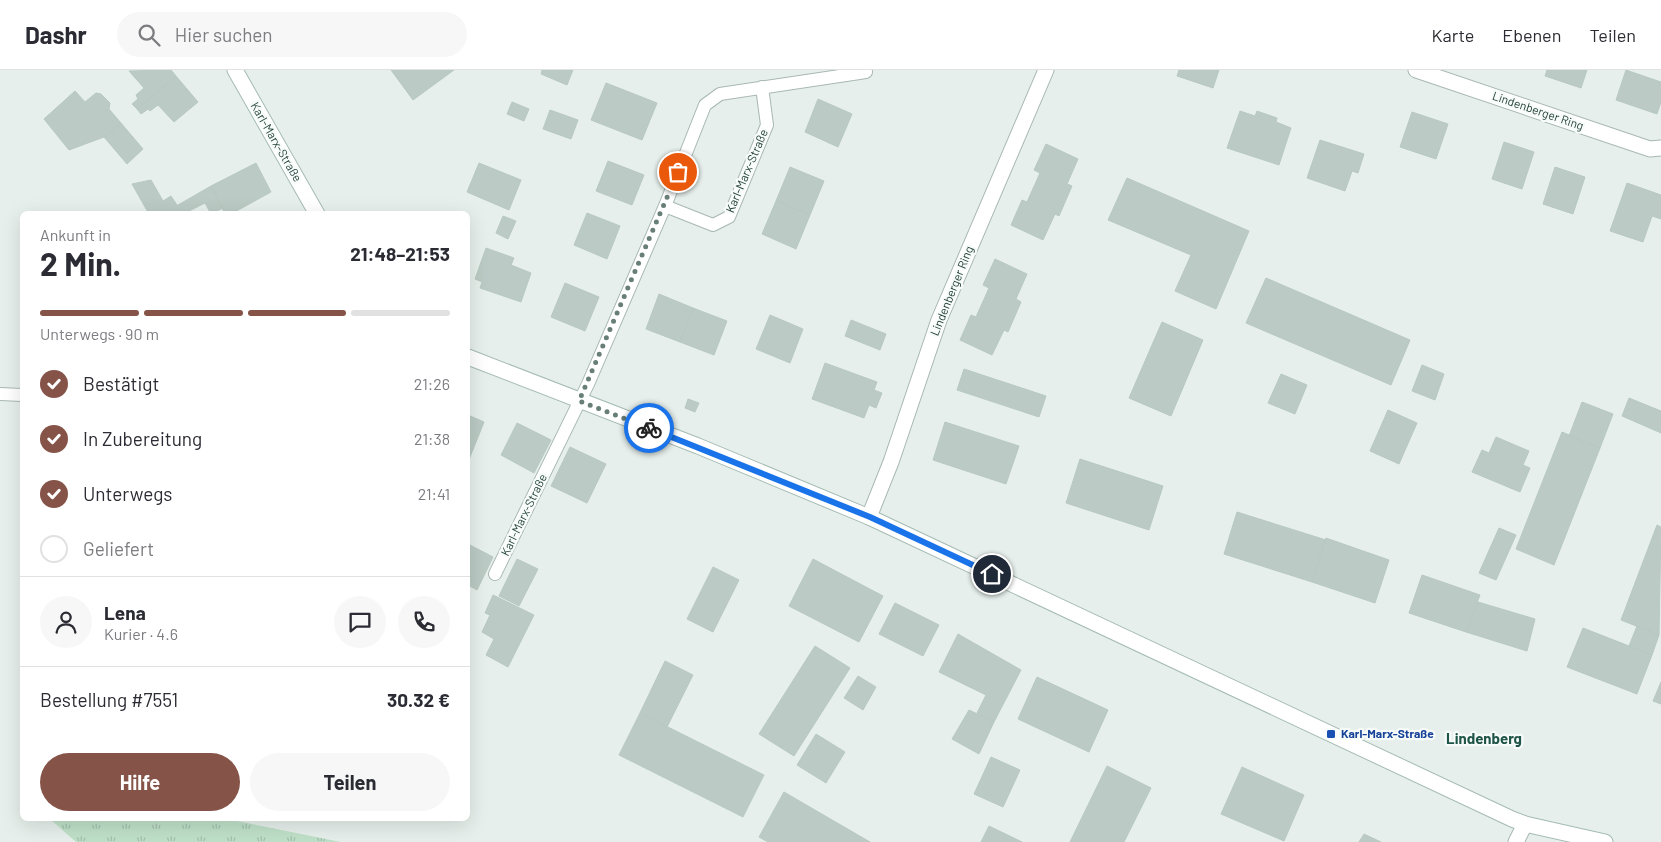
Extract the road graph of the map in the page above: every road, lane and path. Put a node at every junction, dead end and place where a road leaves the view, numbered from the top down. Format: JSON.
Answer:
{"nodes":[{"id":1,"x":235,"y":70,"type":"edge"},
{"id":2,"x":1046,"y":70,"type":"edge"},
{"id":3,"x":1416,"y":70,"type":"edge"},
{"id":4,"x":866,"y":72,"type":"dead end"},
{"id":5,"x":762,"y":88,"type":"junction"},
{"id":6,"x":1661,"y":148,"type":"edge"},
{"id":7,"x":665,"y":206,"type":"junction"},
{"id":8,"x":315,"y":211,"type":"edge"},
{"id":9,"x":470,"y":358,"type":"edge"},
{"id":10,"x":0,"y":394,"type":"edge"},
{"id":11,"x":20,"y":394,"type":"edge"},
{"id":12,"x":579,"y":401,"type":"junction"},
{"id":13,"x":870,"y":517,"type":"junction"},
{"id":14,"x":495,"y":574,"type":"dead end"},
{"id":15,"x":1525,"y":824,"type":"junction"},
{"id":16,"x":1516,"y":842,"type":"edge"},
{"id":17,"x":1605,"y":842,"type":"edge"}],
"edges":[{"from":1,"to":8,"type":"street","name":"Karl-Marx-Straße"},
{"from":2,"to":13,"type":"street","name":"Lindenberger Ring"},
{"from":3,"to":6,"type":"street","name":"Lindenberger Ring"},
{"from":4,"to":5,"type":"lane","name":"Karl-Marx-Straße"},
{"from":5,"to":7,"type":"lane","name":"Karl-Marx-Straße"},
{"from":5,"to":7,"type":"lane","name":"Karl-Marx-Straße"},
{"from":7,"to":12,"type":"lane","name":"Karl-Marx-Straße"},
{"from":9,"to":12,"type":"street"},
{"from":10,"to":11,"type":"lane"},
{"from":12,"to":13,"type":"street"},
{"from":12,"to":14,"type":"lane","name":"Karl-Marx-Straße"},
{"from":13,"to":15,"type":"street"},
{"from":15,"to":16,"type":"street"},
{"from":15,"to":17,"type":"street"}]}
